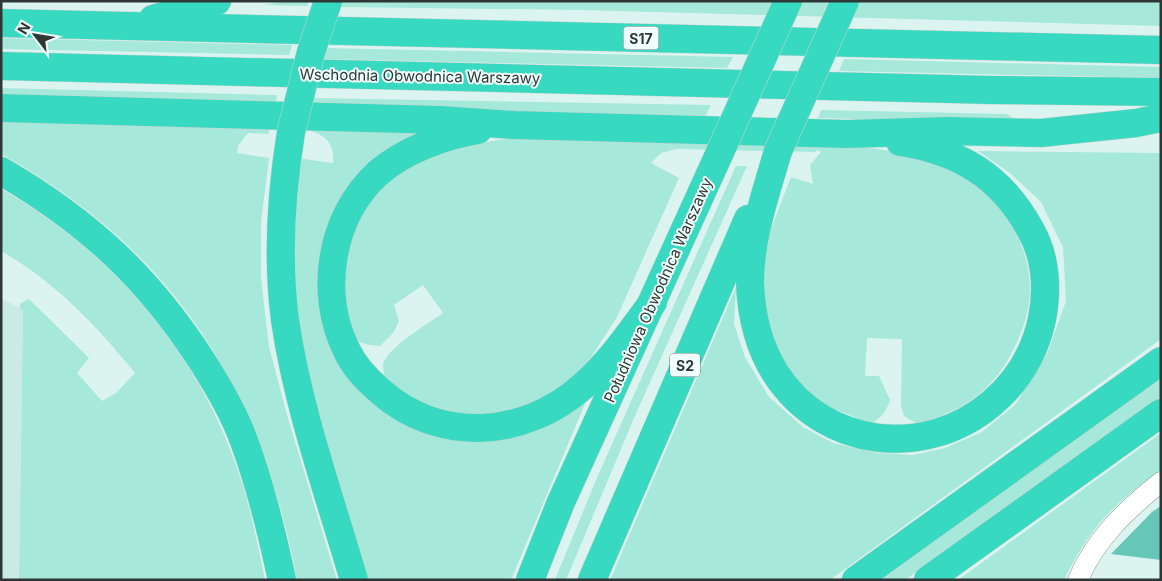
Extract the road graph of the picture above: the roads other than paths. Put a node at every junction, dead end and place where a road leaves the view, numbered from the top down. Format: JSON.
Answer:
{"nodes":[{"id":1,"x":217,"y":1,"type":"edge"},
{"id":2,"x":328,"y":1,"type":"edge"},
{"id":3,"x":788,"y":1,"type":"edge"},
{"id":4,"x":845,"y":1,"type":"edge"},
{"id":5,"x":1,"y":23,"type":"edge"},
{"id":6,"x":121,"y":27,"type":"junction"},
{"id":7,"x":1161,"y":50,"type":"edge"},
{"id":8,"x":1,"y":66,"type":"edge"},
{"id":9,"x":1161,"y":92,"type":"edge"},
{"id":10,"x":1,"y":108,"type":"edge"},
{"id":11,"x":1161,"y":118,"type":"edge"},
{"id":12,"x":514,"y":125,"type":"junction"},
{"id":13,"x":847,"y":134,"type":"junction"},
{"id":14,"x":778,"y":151,"type":"junction"},
{"id":15,"x":1,"y":171,"type":"edge"},
{"id":16,"x":653,"y":302,"type":"junction"},
{"id":17,"x":1161,"y":361,"type":"edge"},
{"id":18,"x":1161,"y":413,"type":"edge"},
{"id":19,"x":1161,"y":482,"type":"edge"},
{"id":20,"x":282,"y":580,"type":"edge"},
{"id":21,"x":354,"y":580,"type":"edge"},
{"id":22,"x":530,"y":580,"type":"edge"},
{"id":23,"x":592,"y":580,"type":"edge"},
{"id":24,"x":856,"y":580,"type":"edge"},
{"id":25,"x":928,"y":580,"type":"edge"},
{"id":26,"x":1078,"y":580,"type":"edge"}],
"edges":[{"from":1,"to":6,"type":"highway"},
{"from":2,"to":21,"type":"highway","bridge":true},
{"from":3,"to":16,"type":"highway","name":"Południowa Obwodnica Warszawy","bridge":true},
{"from":4,"to":14,"type":"highway","number":"S2","bridge":true},
{"from":5,"to":6,"type":"highway","number":"S17"},
{"from":6,"to":7,"type":"highway","number":"S17"},
{"from":8,"to":9,"type":"highway","name":"Wschodnia Obwodnica Warszawy"},
{"from":10,"to":12,"type":"highway"},
{"from":11,"to":13,"type":"highway"},
{"from":12,"to":13,"type":"highway"},
{"from":12,"to":16,"type":"highway"},
{"from":13,"to":14,"type":"highway"},
{"from":14,"to":23,"type":"highway","number":"S2"},
{"from":15,"to":20,"type":"highway"},
{"from":16,"to":22,"type":"highway","name":"Południowa Obwodnica Warszawy"},
{"from":17,"to":24,"type":"highway"},
{"from":18,"to":25,"type":"highway"},
{"from":19,"to":26,"type":"street"}]}
